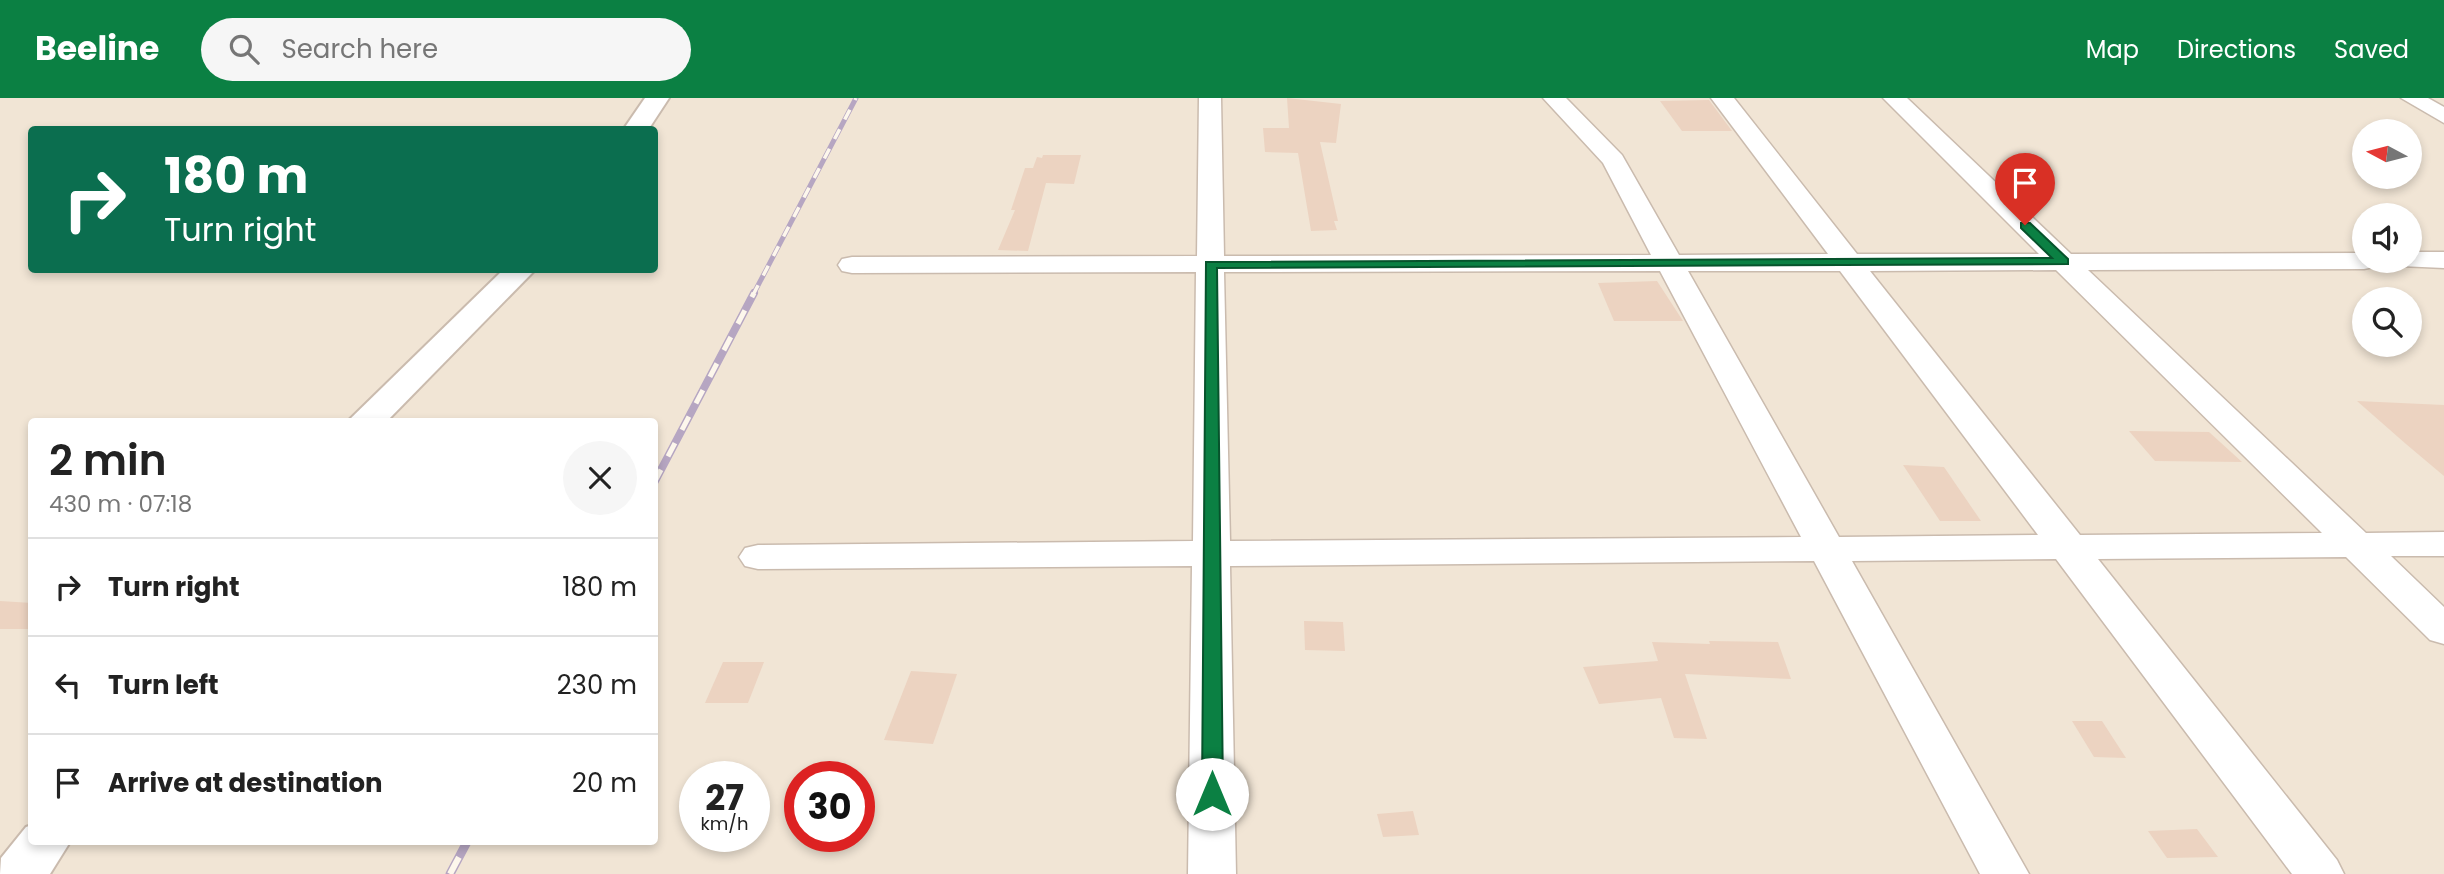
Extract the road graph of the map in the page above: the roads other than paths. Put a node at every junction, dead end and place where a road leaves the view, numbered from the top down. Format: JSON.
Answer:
{"nodes":[{"id":1,"x":657,"y":98,"type":"edge"},
{"id":2,"x":1210,"y":98,"type":"edge"},
{"id":3,"x":1554,"y":98,"type":"edge"},
{"id":4,"x":1722,"y":98,"type":"edge"},
{"id":5,"x":1894,"y":98,"type":"edge"},
{"id":6,"x":2412,"y":98,"type":"edge"},
{"id":7,"x":2441,"y":112,"type":"edge"},
{"id":8,"x":638,"y":126,"type":"edge"},
{"id":9,"x":2422,"y":260,"type":"edge"},
{"id":10,"x":2444,"y":260,"type":"edge"},
{"id":11,"x":2063,"y":261,"type":"junction"},
{"id":12,"x":2352,"y":261,"type":"edge"},
{"id":13,"x":1849,"y":262,"type":"junction"},
{"id":14,"x":1670,"y":263,"type":"junction"},
{"id":15,"x":1211,"y":264,"type":"junction"},
{"id":16,"x":852,"y":265,"type":"dead end"},
{"id":17,"x":517,"y":273,"type":"edge"},
{"id":18,"x":369,"y":418,"type":"edge"},
{"id":19,"x":2444,"y":544,"type":"edge"},
{"id":20,"x":2356,"y":545,"type":"junction"},
{"id":21,"x":2068,"y":547,"type":"junction"},
{"id":22,"x":1828,"y":549,"type":"junction"},
{"id":23,"x":1211,"y":554,"type":"junction"},
{"id":24,"x":758,"y":558,"type":"dead end"},
{"id":25,"x":2444,"y":630,"type":"edge"},
{"id":26,"x":42,"y":845,"type":"edge"},
{"id":27,"x":20,"y":874,"type":"edge"},
{"id":28,"x":1212,"y":874,"type":"edge"},
{"id":29,"x":2005,"y":874,"type":"edge"},
{"id":30,"x":2320,"y":874,"type":"edge"}],
"edges":[{"from":1,"to":8,"type":"street"},
{"from":2,"to":15,"type":"street"},
{"from":3,"to":14,"type":"street"},
{"from":4,"to":13,"type":"street"},
{"from":5,"to":11,"type":"street"},
{"from":6,"to":7,"type":"street"},
{"from":9,"to":10,"type":"street"},
{"from":11,"to":12,"type":"street"},
{"from":11,"to":13,"type":"street"},
{"from":11,"to":20,"type":"street"},
{"from":13,"to":14,"type":"street"},
{"from":13,"to":21,"type":"street"},
{"from":14,"to":15,"type":"street"},
{"from":14,"to":22,"type":"street"},
{"from":15,"to":16,"type":"street"},
{"from":15,"to":23,"type":"street"},
{"from":17,"to":18,"type":"street"},
{"from":19,"to":20,"type":"street"},
{"from":20,"to":21,"type":"street"},
{"from":20,"to":25,"type":"street"},
{"from":21,"to":22,"type":"street"},
{"from":21,"to":30,"type":"street"},
{"from":22,"to":23,"type":"street"},
{"from":22,"to":29,"type":"street"},
{"from":23,"to":24,"type":"street"},
{"from":23,"to":28,"type":"street"},
{"from":26,"to":27,"type":"street"}]}
